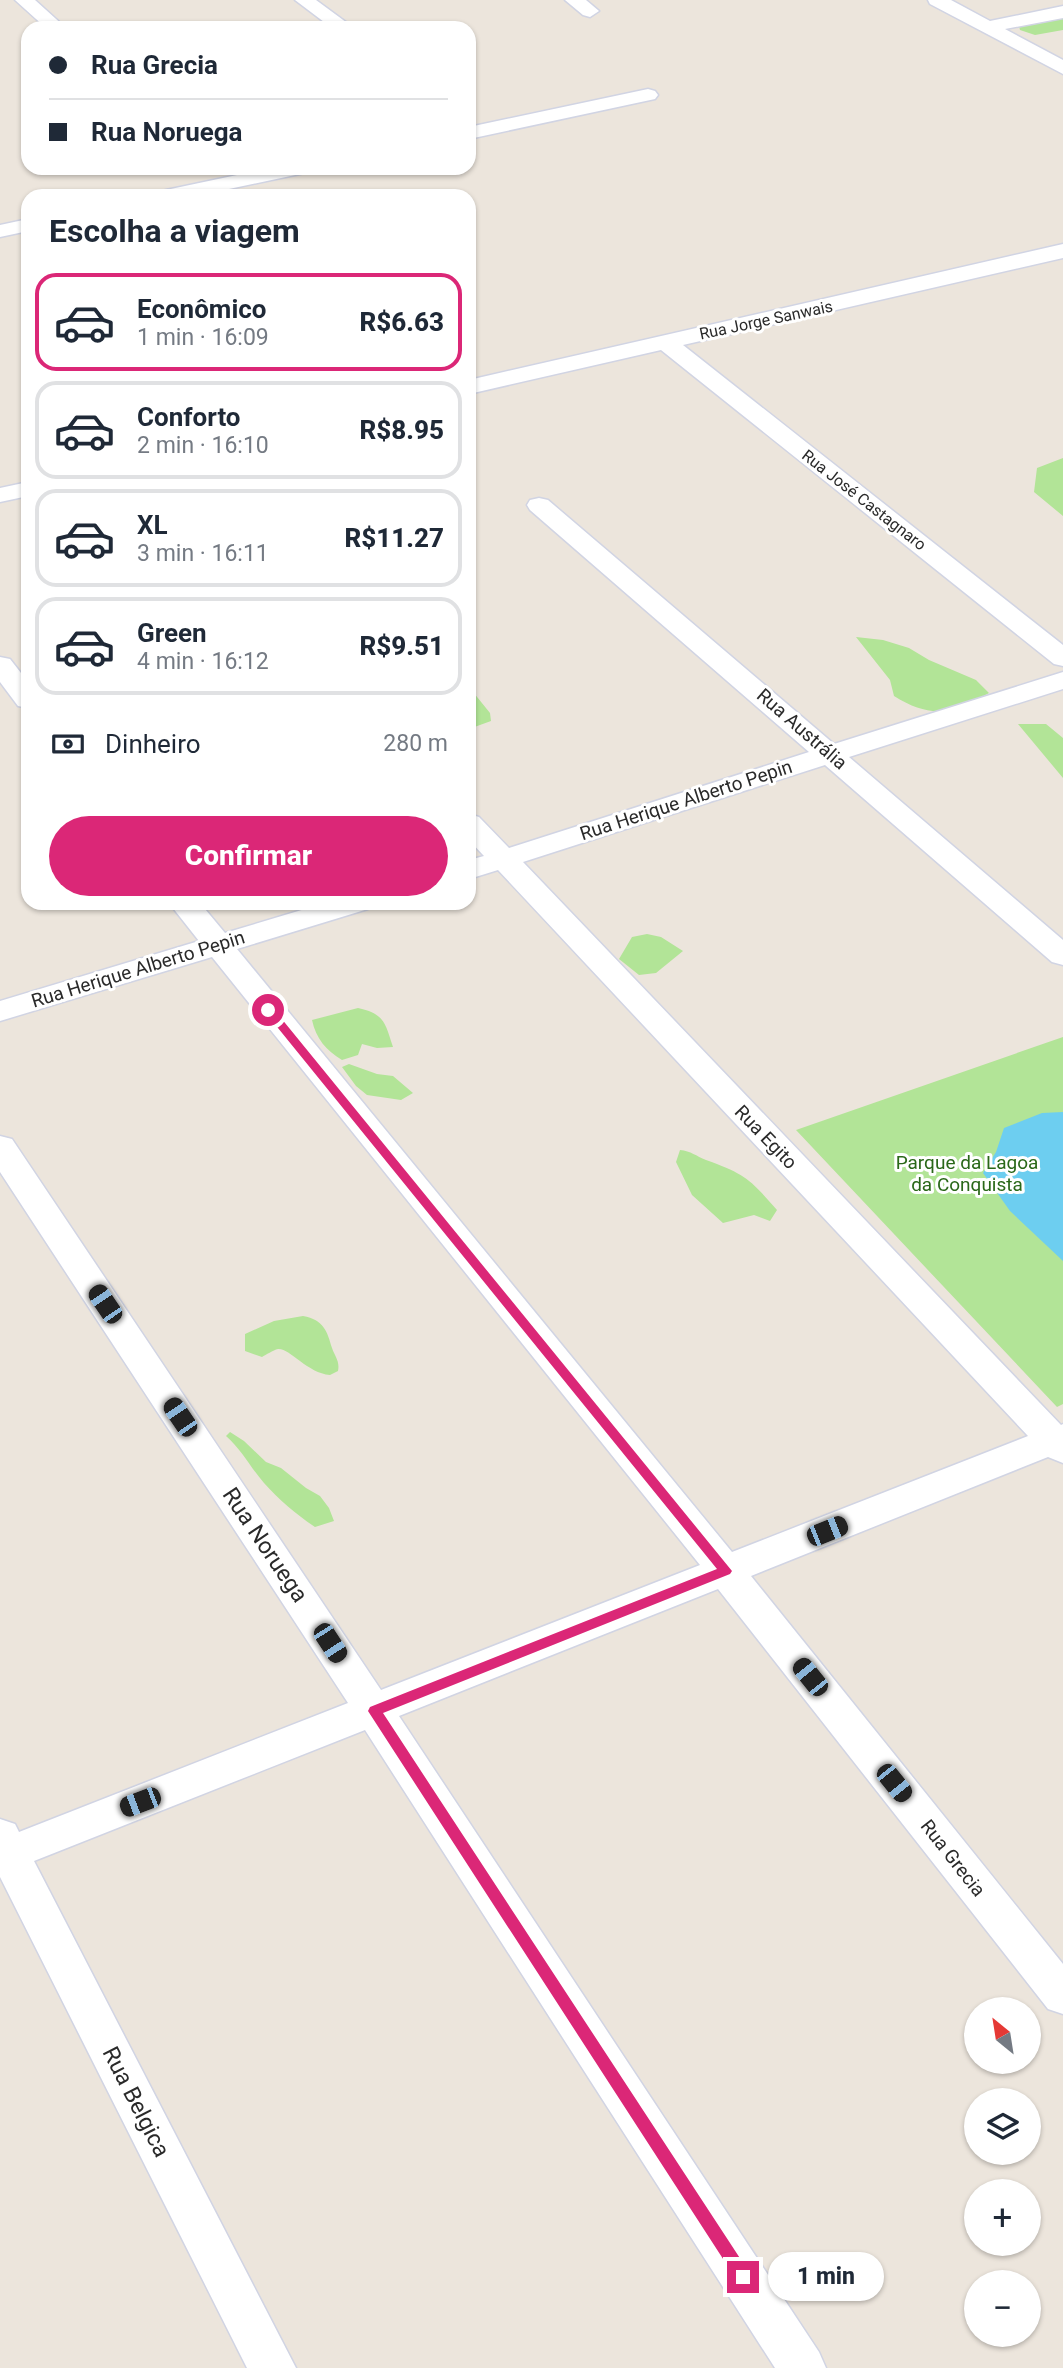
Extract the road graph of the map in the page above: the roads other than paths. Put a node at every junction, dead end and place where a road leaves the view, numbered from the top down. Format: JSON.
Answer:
{"nodes":[{"id":1,"x":24,"y":0,"type":"edge"},
{"id":2,"x":304,"y":0,"type":"edge"},
{"id":3,"x":937,"y":0,"type":"edge"},
{"id":4,"x":1063,"y":12,"type":"edge"},
{"id":5,"x":49,"y":21,"type":"edge"},
{"id":6,"x":335,"y":21,"type":"edge"},
{"id":7,"x":988,"y":27,"type":"junction"},
{"id":8,"x":1063,"y":68,"type":"edge"},
{"id":9,"x":648,"y":95,"type":"dead end"},
{"id":10,"x":476,"y":128,"type":"edge"},
{"id":11,"x":223,"y":175,"type":"edge"},
{"id":12,"x":185,"y":189,"type":"edge"},
{"id":13,"x":21,"y":226,"type":"edge"},
{"id":14,"x":0,"y":231,"type":"edge"},
{"id":15,"x":1063,"y":251,"type":"edge"},
{"id":16,"x":665,"y":342,"type":"junction"},
{"id":17,"x":476,"y":385,"type":"edge"},
{"id":18,"x":21,"y":490,"type":"edge"},
{"id":19,"x":0,"y":495,"type":"edge"},
{"id":20,"x":539,"y":505,"type":"dead end"},
{"id":21,"x":1063,"y":658,"type":"edge"},
{"id":22,"x":1,"y":664,"type":"edge"},
{"id":23,"x":1063,"y":680,"type":"edge"},
{"id":24,"x":21,"y":691,"type":"edge"},
{"id":25,"x":830,"y":754,"type":"junction"},
{"id":26,"x":476,"y":831,"type":"edge"},
{"id":27,"x":503,"y":860,"type":"junction"},
{"id":28,"x":476,"y":868,"type":"edge"},
{"id":29,"x":189,"y":910,"type":"edge"},
{"id":30,"x":334,"y":910,"type":"edge"},
{"id":31,"x":216,"y":945,"type":"junction"},
{"id":32,"x":1063,"y":956,"type":"edge"},
{"id":33,"x":0,"y":1011,"type":"edge"},
{"id":34,"x":0,"y":1147,"type":"edge"},
{"id":35,"x":1060,"y":1442,"type":"edge"},
{"id":36,"x":726,"y":1571,"type":"junction"},
{"id":37,"x":374,"y":1711,"type":"junction"},
{"id":38,"x":3,"y":1849,"type":"edge"},
{"id":39,"x":1063,"y":1996,"type":"edge"},
{"id":40,"x":272,"y":2368,"type":"edge"},
{"id":41,"x":802,"y":2368,"type":"edge"}],
"edges":[{"from":1,"to":5,"type":"street"},
{"from":2,"to":6,"type":"street"},
{"from":3,"to":7,"type":"street"},
{"from":4,"to":7,"type":"street"},
{"from":7,"to":8,"type":"street"},
{"from":9,"to":10,"type":"street"},
{"from":11,"to":12,"type":"street"},
{"from":13,"to":14,"type":"street"},
{"from":15,"to":16,"type":"street","name":"Rua Jorge Sanwais"},
{"from":16,"to":17,"type":"street","name":"Rua Jorge Sanwais"},
{"from":16,"to":21,"type":"street","name":"Rua José Castagnaro"},
{"from":18,"to":19,"type":"street"},
{"from":20,"to":25,"type":"street","name":"Rua Austrália"},
{"from":22,"to":24,"type":"street"},
{"from":23,"to":25,"type":"street","name":"Rua Herique Alberto Pepin"},
{"from":25,"to":27,"type":"street","name":"Rua Herique Alberto Pepin"},
{"from":25,"to":32,"type":"street","name":"Rua Austrália"},
{"from":26,"to":27,"type":"street","name":"Rua Egito"},
{"from":27,"to":28,"type":"street","name":"Rua Herique Alberto Pepin"},
{"from":27,"to":35,"type":"street","name":"Rua Egito"},
{"from":29,"to":31,"type":"street","name":"Rua Grecia"},
{"from":30,"to":31,"type":"street","name":"Rua Herique Alberto Pepin"},
{"from":31,"to":33,"type":"street","name":"Rua Herique Alberto Pepin"},
{"from":31,"to":36,"type":"street","name":"Rua Grecia"},
{"from":34,"to":37,"type":"street","name":"Rua Noruega"},
{"from":35,"to":36,"type":"street"},
{"from":36,"to":37,"type":"street"},
{"from":36,"to":39,"type":"street","name":"Rua Grecia"},
{"from":37,"to":38,"type":"street"},
{"from":37,"to":41,"type":"street","name":"Rua Noruega"},
{"from":38,"to":40,"type":"street","name":"Rua Belgica"}]}
